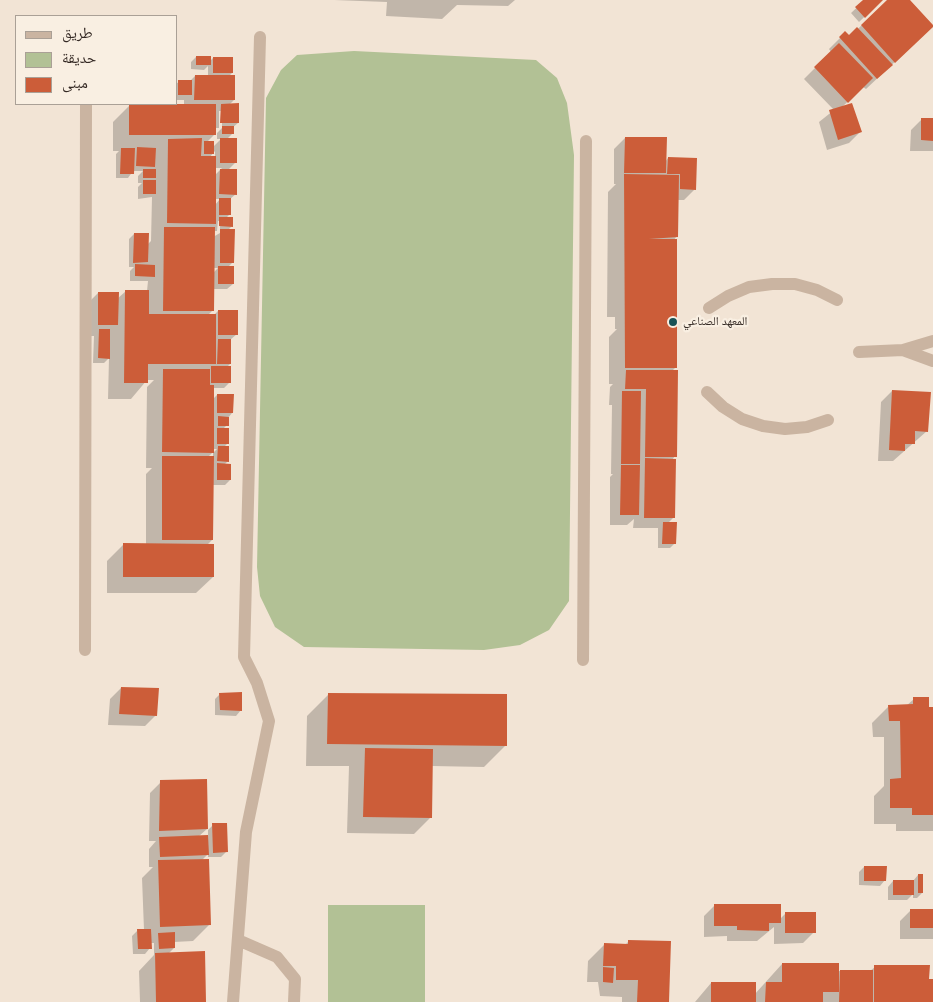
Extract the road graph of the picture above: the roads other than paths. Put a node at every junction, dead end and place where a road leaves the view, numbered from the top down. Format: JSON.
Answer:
{"nodes":[{"id":1,"x":260,"y":37,"type":"dead end"},
{"id":2,"x":86,"y":105,"type":"edge"},
{"id":3,"x":586,"y":141,"type":"dead end"},
{"id":4,"x":837,"y":300,"type":"dead end"},
{"id":5,"x":708,"y":308,"type":"dead end"},
{"id":6,"x":933,"y":341,"type":"edge"},
{"id":7,"x":903,"y":350,"type":"junction"},
{"id":8,"x":859,"y":352,"type":"dead end"},
{"id":9,"x":933,"y":361,"type":"edge"},
{"id":10,"x":707,"y":392,"type":"dead end"},
{"id":11,"x":828,"y":420,"type":"dead end"},
{"id":12,"x":85,"y":650,"type":"dead end"},
{"id":13,"x":583,"y":660,"type":"dead end"},
{"id":14,"x":238,"y":940,"type":"junction"},
{"id":15,"x":233,"y":1002,"type":"edge"},
{"id":16,"x":294,"y":1002,"type":"edge"}],
"edges":[{"from":1,"to":14,"type":"lane"},
{"from":2,"to":12,"type":"lane"},
{"from":3,"to":13,"type":"lane"},
{"from":4,"to":5,"type":"lane"},
{"from":6,"to":7,"type":"lane"},
{"from":7,"to":8,"type":"lane"},
{"from":7,"to":9,"type":"lane"},
{"from":10,"to":11,"type":"lane"},
{"from":14,"to":15,"type":"lane"},
{"from":14,"to":16,"type":"lane"}]}
